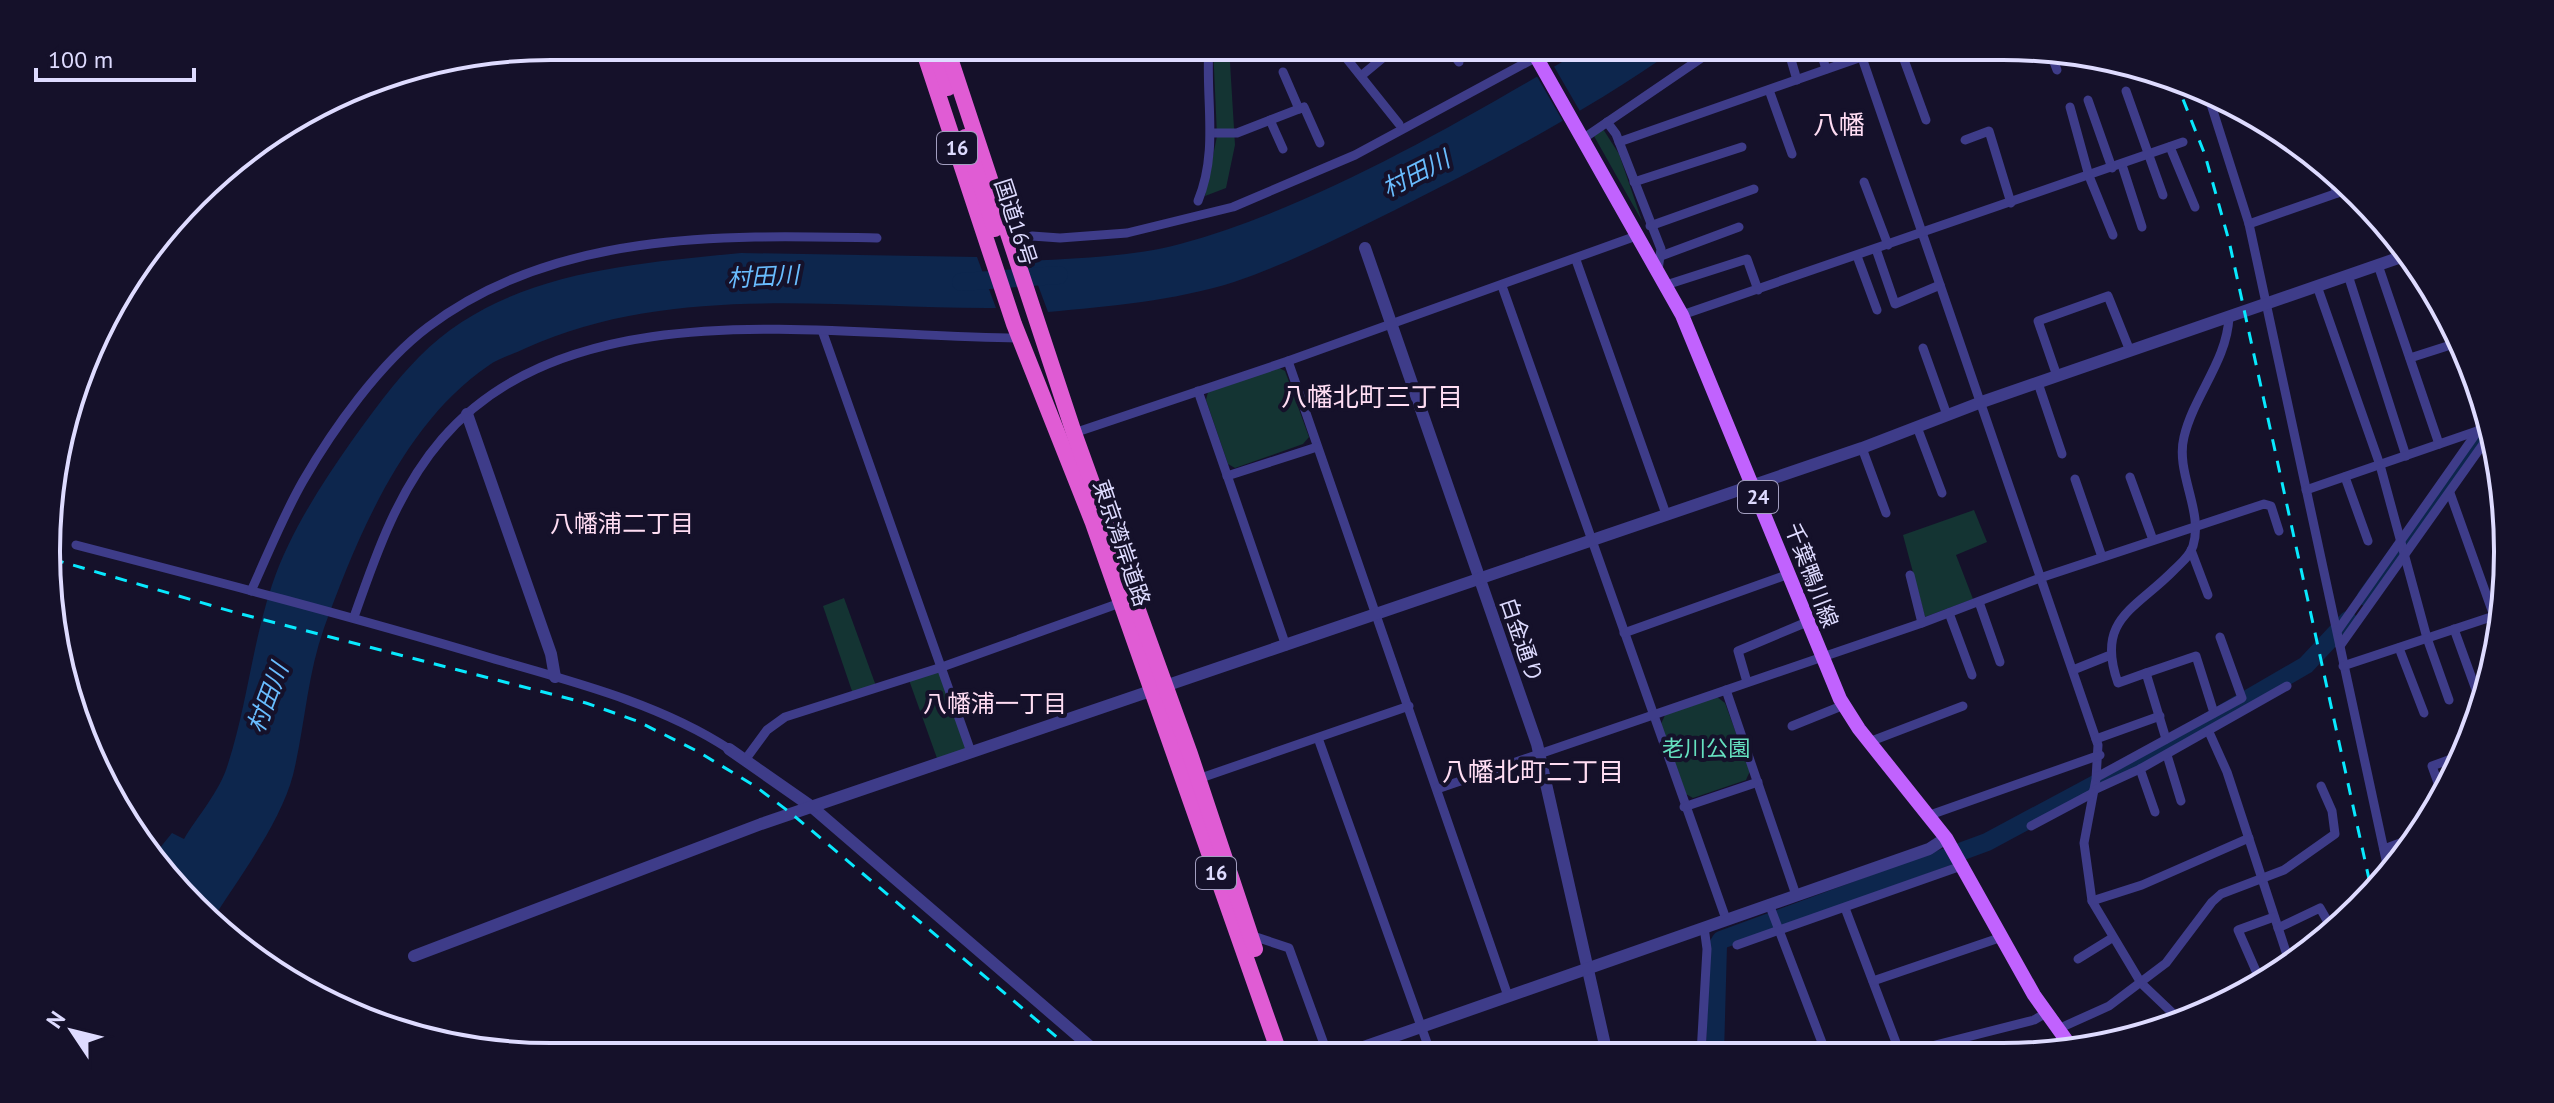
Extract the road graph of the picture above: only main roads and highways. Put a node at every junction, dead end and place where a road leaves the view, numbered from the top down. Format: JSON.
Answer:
{"nodes":[{"id":1,"x":928,"y":60,"type":"edge"},
{"id":2,"x":939,"y":60,"type":"edge"},
{"id":3,"x":950,"y":60,"type":"edge"},
{"id":4,"x":1538,"y":60,"type":"edge"},
{"id":5,"x":1005,"y":248,"type":"junction"},
{"id":6,"x":1025,"y":327,"type":"junction"},
{"id":7,"x":1158,"y":690,"type":"junction"},
{"id":8,"x":2065,"y":1039,"type":"edge"},
{"id":9,"x":1276,"y":1043,"type":"edge"},
{"id":10,"x":1288,"y":1043,"type":"edge"}],
"edges":[{"from":1,"to":5,"type":"highway","name":"東京湾岸道路","number":"16"},
{"from":2,"to":5,"type":"highway","name":"国道16号","number":"16"},
{"from":3,"to":5,"type":"highway","name":"東京湾岸道路","number":"16"},
{"from":4,"to":8,"type":"main road","name":"千葉鴨川線","number":"24"},
{"from":5,"to":6,"type":"highway","name":"東京湾岸道路","number":"16"},
{"from":5,"to":6,"type":"highway","name":"東京湾岸道路","number":"16"},
{"from":6,"to":7,"type":"highway","name":"東京湾岸道路","number":"16"},
{"from":6,"to":7,"type":"highway","name":"東京湾岸道路","number":"16"},
{"from":7,"to":9,"type":"highway","name":"東京湾岸道路","number":"16"},
{"from":7,"to":10,"type":"highway","name":"東京湾岸道路","number":"16"}]}
